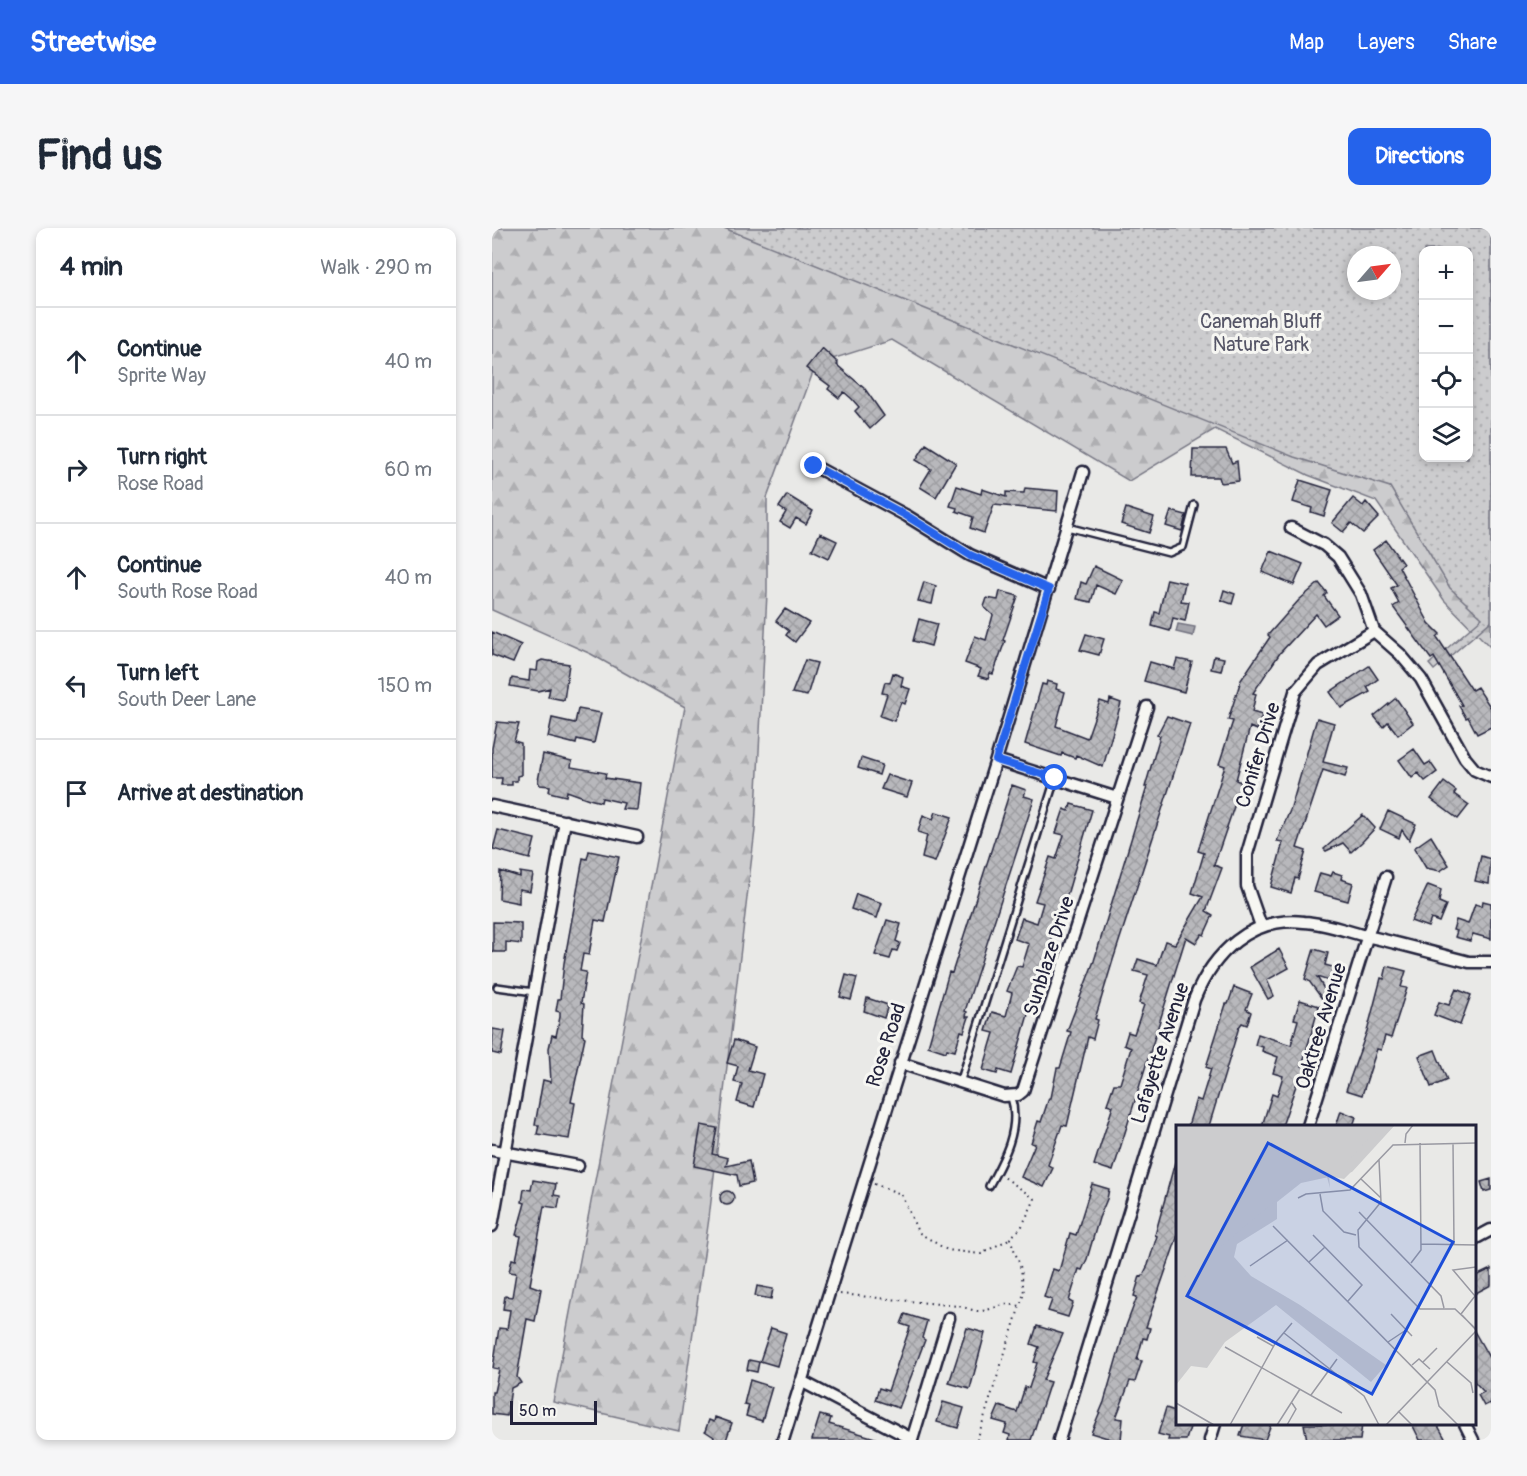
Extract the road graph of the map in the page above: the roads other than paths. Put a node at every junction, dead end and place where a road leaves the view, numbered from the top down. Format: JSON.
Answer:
{"nodes":[{"id":1,"x":814,"y":466,"type":"dead end"},
{"id":2,"x":1083,"y":472,"type":"dead end"},
{"id":3,"x":1194,"y":505,"type":"dead end"},
{"id":4,"x":1067,"y":527,"type":"junction"},
{"id":5,"x":1291,"y":528,"type":"dead end"},
{"id":6,"x":1049,"y":589,"type":"junction"},
{"id":7,"x":1374,"y":631,"type":"junction"},
{"id":8,"x":1147,"y":706,"type":"dead end"},
{"id":9,"x":996,"y":760,"type":"junction"},
{"id":10,"x":1491,"y":777,"type":"edge"},
{"id":11,"x":1055,"y":778,"type":"junction"},
{"id":12,"x":1118,"y":798,"type":"junction"},
{"id":13,"x":492,"y":806,"type":"edge"},
{"id":14,"x":565,"y":821,"type":"junction"},
{"id":15,"x":638,"y":837,"type":"dead end"},
{"id":16,"x":1386,"y":877,"type":"dead end"},
{"id":17,"x":1261,"y":926,"type":"junction"},
{"id":18,"x":1368,"y":936,"type":"junction"},
{"id":19,"x":1491,"y":962,"type":"edge"},
{"id":20,"x":497,"y":987,"type":"dead end"},
{"id":21,"x":534,"y":992,"type":"junction"},
{"id":22,"x":900,"y":1063,"type":"junction"},
{"id":23,"x":960,"y":1083,"type":"junction"},
{"id":24,"x":1011,"y":1097,"type":"junction"},
{"id":25,"x":1308,"y":1125,"type":"edge"},
{"id":26,"x":492,"y":1150,"type":"edge"},
{"id":27,"x":506,"y":1153,"type":"junction"},
{"id":28,"x":578,"y":1166,"type":"dead end"},
{"id":29,"x":989,"y":1186,"type":"dead end"},
{"id":30,"x":492,"y":1226,"type":"edge"},
{"id":31,"x":1491,"y":1230,"type":"edge"},
{"id":32,"x":1476,"y":1238,"type":"edge"},
{"id":33,"x":950,"y":1318,"type":"dead end"},
{"id":34,"x":801,"y":1381,"type":"junction"},
{"id":35,"x":1215,"y":1425,"type":"edge"},
{"id":36,"x":1466,"y":1425,"type":"edge"},
{"id":37,"x":912,"y":1439,"type":"edge"},
{"id":38,"x":783,"y":1440,"type":"edge"},
{"id":39,"x":1059,"y":1440,"type":"edge"},
{"id":40,"x":1210,"y":1440,"type":"edge"},
{"id":41,"x":1473,"y":1440,"type":"edge"}],
"edges":[{"from":1,"to":6,"type":"street"},
{"from":2,"to":4,"type":"street","name":"Rose Road"},
{"from":3,"to":4,"type":"lane"},
{"from":4,"to":6,"type":"street","name":"Rose Road"},
{"from":5,"to":7,"type":"street"},
{"from":6,"to":9,"type":"street","name":"Rose Road"},
{"from":7,"to":10,"type":"street"},
{"from":7,"to":17,"type":"street","name":"Conifer Drive"},
{"from":8,"to":12,"type":"street","name":"Sunblaze Drive"},
{"from":9,"to":11,"type":"street"},
{"from":9,"to":22,"type":"street","name":"Rose Road"},
{"from":11,"to":12,"type":"street"},
{"from":11,"to":23,"type":"lane"},
{"from":12,"to":24,"type":"street","name":"Sunblaze Drive"},
{"from":13,"to":14,"type":"street"},
{"from":14,"to":15,"type":"street"},
{"from":14,"to":21,"type":"street"},
{"from":16,"to":18,"type":"street","name":"Oaktree Avenue"},
{"from":17,"to":18,"type":"street","name":"Lafayette Avenue"},
{"from":17,"to":39,"type":"street","name":"Lafayette Avenue"},
{"from":18,"to":19,"type":"street","name":"Lafayette Avenue"},
{"from":18,"to":25,"type":"street","name":"Oaktree Avenue"},
{"from":20,"to":21,"type":"lane"},
{"from":21,"to":27,"type":"street"},
{"from":22,"to":23,"type":"street"},
{"from":22,"to":34,"type":"street","name":"Rose Road"},
{"from":23,"to":24,"type":"street"},
{"from":24,"to":29,"type":"lane"},
{"from":26,"to":27,"type":"street"},
{"from":27,"to":28,"type":"street"},
{"from":27,"to":30,"type":"street"},
{"from":31,"to":32,"type":"street"},
{"from":33,"to":37,"type":"street"},
{"from":34,"to":37,"type":"street"},
{"from":34,"to":38,"type":"street","name":"Rose Road"},
{"from":35,"to":40,"type":"street"},
{"from":36,"to":41,"type":"street"}]}
